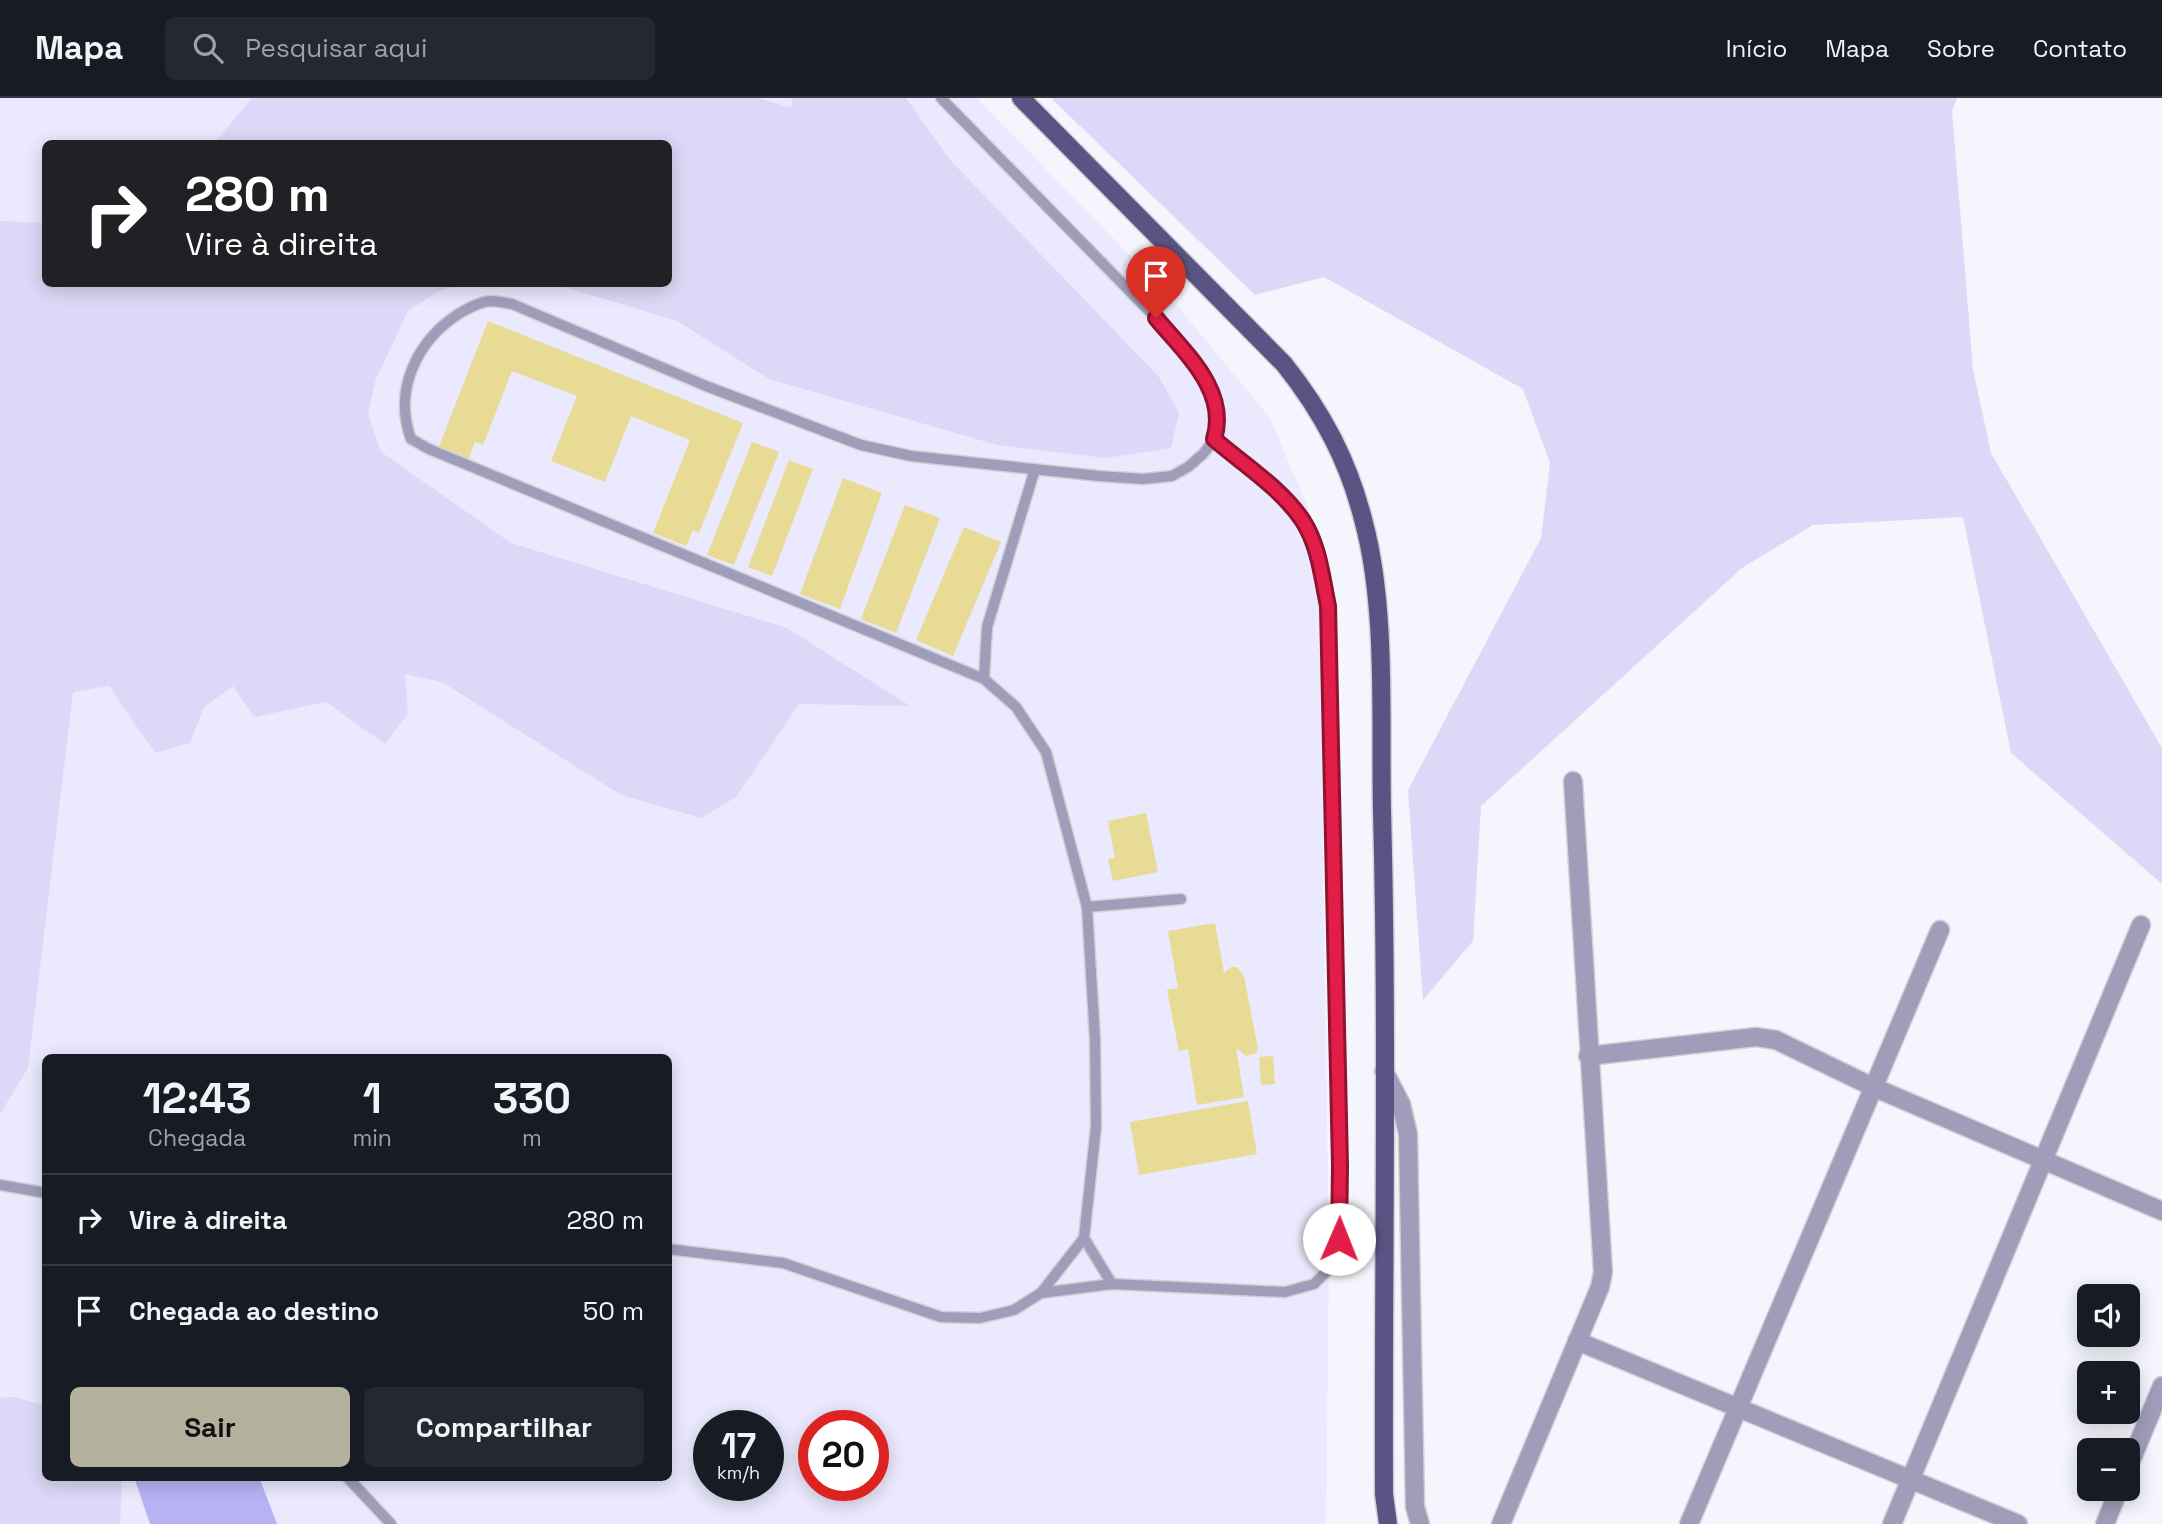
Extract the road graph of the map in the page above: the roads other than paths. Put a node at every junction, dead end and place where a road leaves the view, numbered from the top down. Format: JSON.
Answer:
{"nodes":[{"id":1,"x":941,"y":98,"type":"edge"},
{"id":2,"x":1021,"y":98,"type":"edge"},
{"id":3,"x":1214,"y":439,"type":"junction"},
{"id":4,"x":1035,"y":469,"type":"junction"},
{"id":5,"x":984,"y":679,"type":"junction"},
{"id":6,"x":1573,"y":781,"type":"dead end"},
{"id":7,"x":1181,"y":899,"type":"dead end"},
{"id":8,"x":1087,"y":907,"type":"junction"},
{"id":9,"x":2141,"y":925,"type":"dead end"},
{"id":10,"x":1940,"y":930,"type":"dead end"},
{"id":11,"x":1588,"y":1056,"type":"junction"},
{"id":12,"x":1384,"y":1071,"type":"junction"},
{"id":13,"x":1873,"y":1087,"type":"junction"},
{"id":14,"x":2043,"y":1160,"type":"junction"},
{"id":15,"x":0,"y":1185,"type":"edge"},
{"id":16,"x":42,"y":1192,"type":"edge"},
{"id":17,"x":2162,"y":1211,"type":"edge"},
{"id":18,"x":1084,"y":1238,"type":"junction"},
{"id":19,"x":672,"y":1250,"type":"edge"},
{"id":20,"x":1112,"y":1284,"type":"junction"},
{"id":21,"x":1041,"y":1293,"type":"junction"},
{"id":22,"x":1577,"y":1341,"type":"junction"},
{"id":23,"x":2162,"y":1386,"type":"edge"},
{"id":24,"x":1738,"y":1408,"type":"junction"},
{"id":25,"x":2140,"y":1439,"type":"edge"},
{"id":26,"x":1910,"y":1479,"type":"junction"},
{"id":27,"x":351,"y":1481,"type":"edge"},
{"id":28,"x":2114,"y":1501,"type":"edge"},
{"id":29,"x":391,"y":1524,"type":"edge"},
{"id":30,"x":1388,"y":1524,"type":"edge"},
{"id":31,"x":1420,"y":1524,"type":"edge"},
{"id":32,"x":1501,"y":1524,"type":"edge"},
{"id":33,"x":1689,"y":1524,"type":"edge"},
{"id":34,"x":1892,"y":1524,"type":"edge"},
{"id":35,"x":2018,"y":1524,"type":"edge"},
{"id":36,"x":2105,"y":1524,"type":"edge"}],
"edges":[{"from":1,"to":3,"type":"lane"},
{"from":2,"to":12,"type":"main road"},
{"from":3,"to":4,"type":"lane"},
{"from":3,"to":20,"type":"lane"},
{"from":4,"to":5,"type":"lane"},
{"from":4,"to":5,"type":"lane"},
{"from":5,"to":8,"type":"lane"},
{"from":6,"to":11,"type":"street"},
{"from":7,"to":8,"type":"lane"},
{"from":8,"to":18,"type":"lane"},
{"from":9,"to":14,"type":"street"},
{"from":10,"to":13,"type":"street"},
{"from":11,"to":13,"type":"street"},
{"from":11,"to":22,"type":"street"},
{"from":12,"to":30,"type":"main road"},
{"from":12,"to":31,"type":"street"},
{"from":13,"to":14,"type":"street"},
{"from":13,"to":24,"type":"street"},
{"from":14,"to":17,"type":"street"},
{"from":14,"to":26,"type":"street"},
{"from":15,"to":16,"type":"lane"},
{"from":18,"to":20,"type":"lane"},
{"from":18,"to":21,"type":"lane"},
{"from":19,"to":21,"type":"lane"},
{"from":20,"to":21,"type":"lane"},
{"from":22,"to":24,"type":"street"},
{"from":22,"to":32,"type":"street"},
{"from":23,"to":25,"type":"street"},
{"from":24,"to":26,"type":"street"},
{"from":24,"to":33,"type":"street"},
{"from":26,"to":34,"type":"street"},
{"from":26,"to":35,"type":"street"},
{"from":27,"to":29,"type":"lane"},
{"from":28,"to":36,"type":"street"}]}
